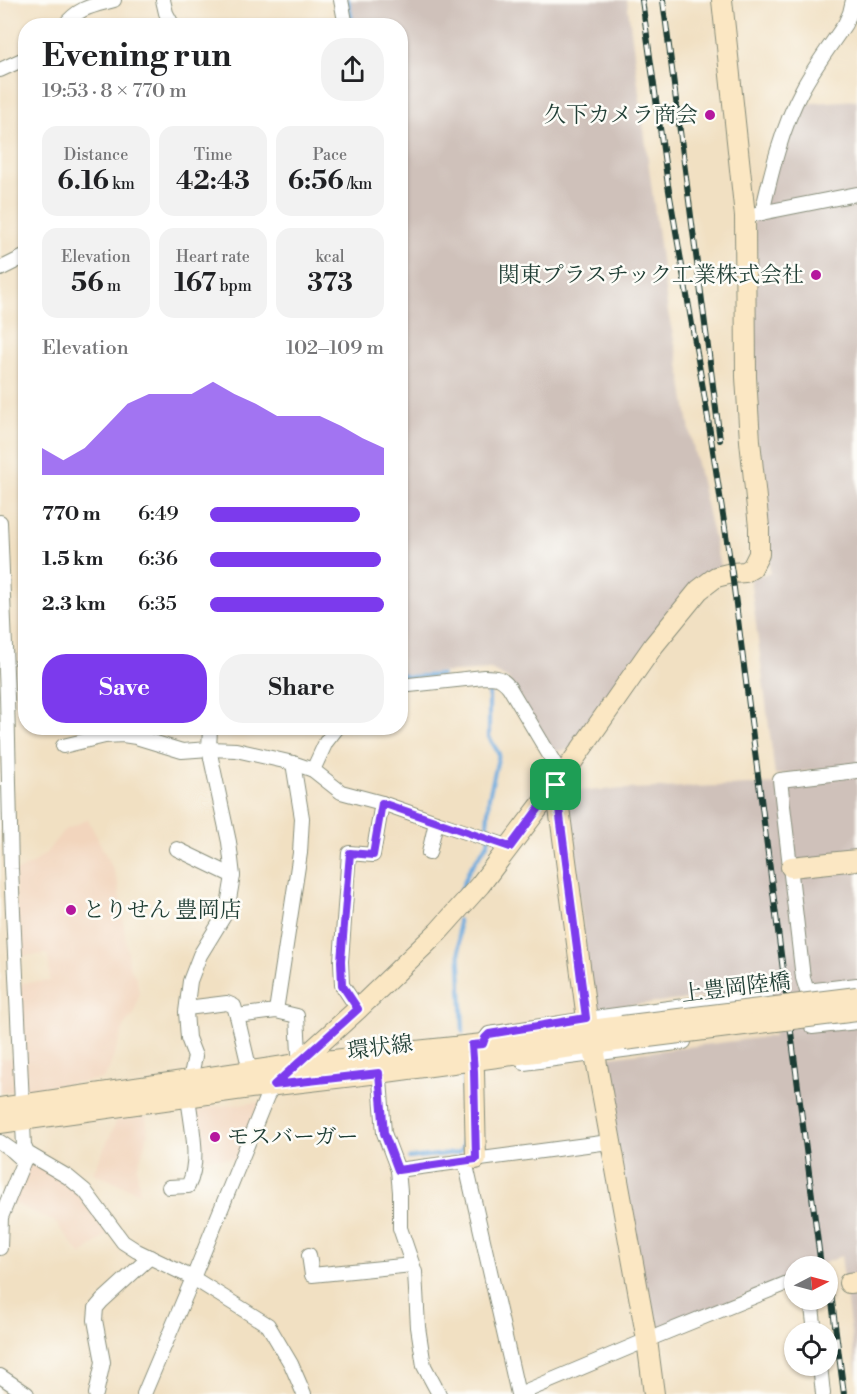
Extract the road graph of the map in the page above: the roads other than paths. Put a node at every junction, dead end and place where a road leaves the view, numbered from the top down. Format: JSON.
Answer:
{"nodes":[{"id":1,"x":114,"y":0,"type":"edge"},
{"id":2,"x":163,"y":0,"type":"edge"},
{"id":3,"x":342,"y":0,"type":"edge"},
{"id":4,"x":722,"y":0,"type":"edge"},
{"id":5,"x":853,"y":0,"type":"edge"},
{"id":6,"x":78,"y":6,"type":"edge"},
{"id":7,"x":169,"y":18,"type":"edge"},
{"id":8,"x":345,"y":18,"type":"edge"},
{"id":9,"x":18,"y":62,"type":"edge"},
{"id":10,"x":0,"y":70,"type":"edge"},
{"id":11,"x":857,"y":194,"type":"edge"},
{"id":12,"x":753,"y":214,"type":"junction"},
{"id":13,"x":18,"y":260,"type":"edge"},
{"id":14,"x":0,"y":269,"type":"edge"},
{"id":15,"x":0,"y":522,"type":"edge"},
{"id":16,"x":2,"y":628,"type":"edge"},
{"id":17,"x":408,"y":685,"type":"edge"},
{"id":18,"x":210,"y":735,"type":"edge"},
{"id":19,"x":332,"y":735,"type":"edge"},
{"id":20,"x":63,"y":746,"type":"dead end"},
{"id":21,"x":209,"y":748,"type":"junction"},
{"id":22,"x":293,"y":763,"type":"junction"},
{"id":23,"x":313,"y":770,"type":"junction"},
{"id":24,"x":857,"y":771,"type":"edge"},
{"id":25,"x":559,"y":780,"type":"junction"},
{"id":26,"x":382,"y":803,"type":"junction"},
{"id":27,"x":436,"y":822,"type":"junction"},
{"id":28,"x":510,"y":847,"type":"junction"},
{"id":29,"x":177,"y":849,"type":"dead end"},
{"id":30,"x":429,"y":853,"type":"dead end"},
{"id":31,"x":857,"y":860,"type":"edge"},
{"id":32,"x":791,"y":867,"type":"junction"},
{"id":33,"x":233,"y":876,"type":"junction"},
{"id":34,"x":857,"y":985,"type":"edge"},
{"id":35,"x":807,"y":991,"type":"junction"},
{"id":36,"x":857,"y":997,"type":"edge"},
{"id":37,"x":187,"y":1008,"type":"junction"},
{"id":38,"x":358,"y":1009,"type":"junction"},
{"id":39,"x":276,"y":1011,"type":"junction"},
{"id":40,"x":857,"y":1011,"type":"edge"},
{"id":41,"x":237,"y":1016,"type":"junction"},
{"id":42,"x":586,"y":1018,"type":"junction"},
{"id":43,"x":857,"y":1022,"type":"edge"},
{"id":44,"x":623,"y":1033,"type":"junction"},
{"id":45,"x":479,"y":1052,"type":"junction"},
{"id":46,"x":594,"y":1054,"type":"junction"},
{"id":47,"x":303,"y":1060,"type":"junction"},
{"id":48,"x":378,"y":1064,"type":"junction"},
{"id":49,"x":250,"y":1071,"type":"junction"},
{"id":50,"x":274,"y":1085,"type":"junction"},
{"id":51,"x":189,"y":1088,"type":"junction"},
{"id":52,"x":0,"y":1108,"type":"edge"},
{"id":53,"x":21,"y":1113,"type":"junction"},
{"id":54,"x":0,"y":1123,"type":"edge"},
{"id":55,"x":0,"y":1142,"type":"edge"},
{"id":56,"x":609,"y":1142,"type":"junction"},
{"id":57,"x":25,"y":1157,"type":"junction"},
{"id":58,"x":471,"y":1160,"type":"junction"},
{"id":59,"x":398,"y":1170,"type":"junction"},
{"id":60,"x":169,"y":1187,"type":"dead end"},
{"id":61,"x":0,"y":1248,"type":"edge"},
{"id":62,"x":309,"y":1255,"type":"dead end"},
{"id":63,"x":150,"y":1257,"type":"junction"},
{"id":64,"x":412,"y":1265,"type":"junction"},
{"id":65,"x":193,"y":1278,"type":"junction"},
{"id":66,"x":784,"y":1284,"type":"edge"},
{"id":67,"x":647,"y":1340,"type":"junction"},
{"id":68,"x":0,"y":1376,"type":"edge"},
{"id":69,"x":821,"y":1376,"type":"edge"},
{"id":70,"x":27,"y":1394,"type":"edge"},
{"id":71,"x":96,"y":1394,"type":"edge"},
{"id":72,"x":144,"y":1394,"type":"edge"},
{"id":73,"x":304,"y":1394,"type":"edge"},
{"id":74,"x":440,"y":1394,"type":"edge"},
{"id":75,"x":518,"y":1394,"type":"edge"},
{"id":76,"x":654,"y":1394,"type":"edge"},
{"id":77,"x":823,"y":1394,"type":"edge"}],
"edges":[{"from":1,"to":6,"type":"street"},
{"from":2,"to":7,"type":"street"},
{"from":3,"to":8,"type":"street"},
{"from":4,"to":12,"type":"street"},
{"from":5,"to":12,"type":"street"},
{"from":9,"to":10,"type":"street"},
{"from":11,"to":12,"type":"street"},
{"from":12,"to":25,"type":"street"},
{"from":13,"to":14,"type":"street"},
{"from":15,"to":16,"type":"street"},
{"from":16,"to":53,"type":"street"},
{"from":17,"to":25,"type":"street"},
{"from":18,"to":21,"type":"street"},
{"from":19,"to":23,"type":"street"},
{"from":20,"to":21,"type":"street"},
{"from":21,"to":22,"type":"street"},
{"from":21,"to":33,"type":"street"},
{"from":22,"to":23,"type":"street"},
{"from":22,"to":39,"type":"street"},
{"from":23,"to":26,"type":"street"},
{"from":24,"to":32,"type":"street"},
{"from":25,"to":28,"type":"street"},
{"from":25,"to":42,"type":"street"},
{"from":26,"to":27,"type":"street"},
{"from":26,"to":38,"type":"street"},
{"from":27,"to":28,"type":"street"},
{"from":27,"to":30,"type":"street"},
{"from":28,"to":38,"type":"street"},
{"from":29,"to":33,"type":"street"},
{"from":31,"to":32,"type":"street"},
{"from":32,"to":35,"type":"street"},
{"from":33,"to":37,"type":"street"},
{"from":34,"to":35,"type":"street"},
{"from":35,"to":43,"type":"street"},
{"from":36,"to":44,"type":"street","name":"上豊岡陸橋","bridge":true},
{"from":37,"to":41,"type":"street"},
{"from":37,"to":51,"type":"street"},
{"from":38,"to":47,"type":"street"},
{"from":39,"to":41,"type":"street"},
{"from":39,"to":47,"type":"street"},
{"from":40,"to":44,"type":"street","name":"上豊岡陸橋","bridge":true},
{"from":41,"to":49,"type":"street"},
{"from":42,"to":45,"type":"street"},
{"from":42,"to":46,"type":"street"},
{"from":44,"to":45,"type":"street","name":"環状線"},
{"from":45,"to":46,"type":"street"},
{"from":45,"to":48,"type":"street","name":"環状線"},
{"from":45,"to":58,"type":"street"},
{"from":46,"to":56,"type":"street"},
{"from":47,"to":48,"type":"street","name":"環状線"},
{"from":47,"to":49,"type":"street","name":"環状線"},
{"from":47,"to":50,"type":"street"},
{"from":48,"to":50,"type":"street","name":"環状線"},
{"from":48,"to":59,"type":"street"},
{"from":49,"to":51,"type":"street","name":"環状線"},
{"from":50,"to":51,"type":"street","name":"環状線"},
{"from":50,"to":65,"type":"street"},
{"from":51,"to":53,"type":"street","name":"環状線"},
{"from":51,"to":60,"type":"street"},
{"from":52,"to":53,"type":"street","name":"環状線"},
{"from":53,"to":54,"type":"street","name":"環状線"},
{"from":53,"to":57,"type":"street"},
{"from":55,"to":57,"type":"street"},
{"from":56,"to":58,"type":"street"},
{"from":56,"to":67,"type":"street"},
{"from":57,"to":61,"type":"street"},
{"from":57,"to":63,"type":"street"},
{"from":58,"to":59,"type":"street"},
{"from":58,"to":75,"type":"street"},
{"from":59,"to":64,"type":"street"},
{"from":62,"to":64,"type":"street"},
{"from":63,"to":65,"type":"street"},
{"from":63,"to":71,"type":"street"},
{"from":64,"to":74,"type":"street"},
{"from":65,"to":72,"type":"street"},
{"from":65,"to":73,"type":"street"},
{"from":66,"to":67,"type":"street"},
{"from":67,"to":75,"type":"street"},
{"from":67,"to":76,"type":"street"},
{"from":68,"to":70,"type":"street"},
{"from":69,"to":77,"type":"street"}]}
